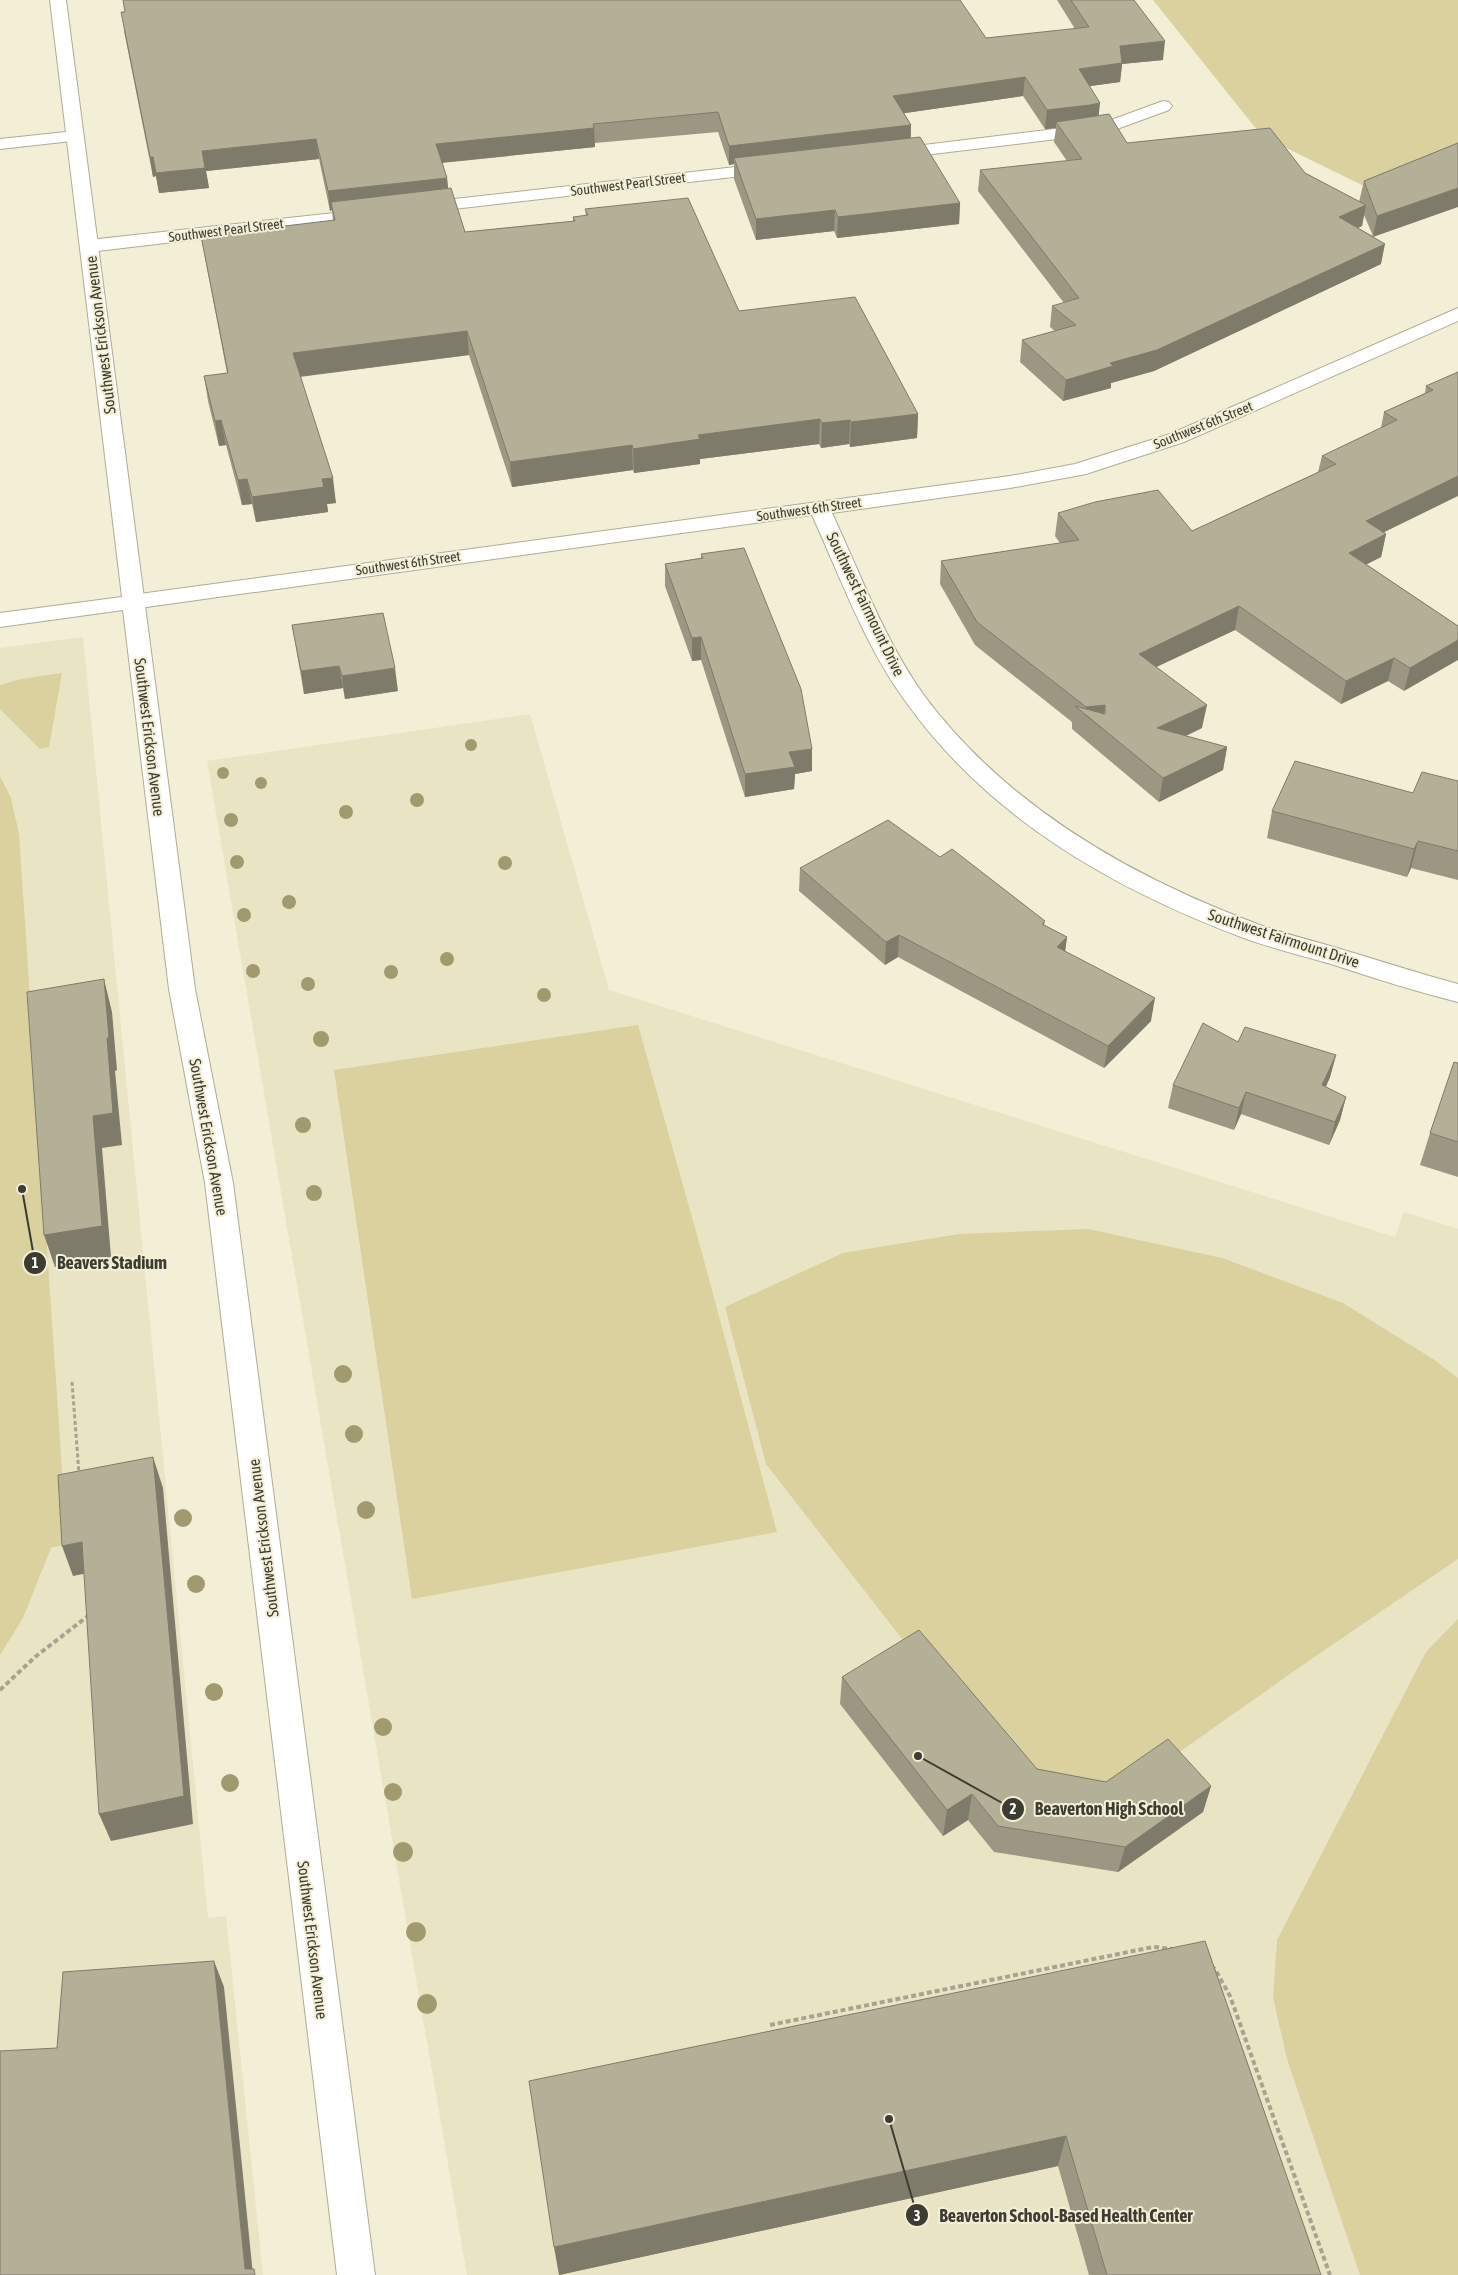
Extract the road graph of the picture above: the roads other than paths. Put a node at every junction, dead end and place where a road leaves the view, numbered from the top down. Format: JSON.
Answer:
{"nodes":[{"id":1,"x":58,"y":0,"type":"edge"},
{"id":2,"x":1163,"y":106,"type":"dead end"},
{"id":3,"x":75,"y":136,"type":"junction"},
{"id":4,"x":0,"y":144,"type":"edge"},
{"id":5,"x":871,"y":156,"type":"edge"},
{"id":6,"x":792,"y":165,"type":"edge"},
{"id":7,"x":406,"y":210,"type":"edge"},
{"id":8,"x":386,"y":212,"type":"edge"},
{"id":9,"x":89,"y":246,"type":"junction"},
{"id":10,"x":1458,"y":314,"type":"edge"},
{"id":11,"x":819,"y":508,"type":"junction"},
{"id":12,"x":132,"y":602,"type":"junction"},
{"id":13,"x":0,"y":620,"type":"edge"},
{"id":14,"x":1458,"y":994,"type":"edge"},
{"id":15,"x":356,"y":2275,"type":"edge"}],
"edges":[{"from":1,"to":3,"type":"street","name":"Southwest Erickson Avenue"},
{"from":2,"to":5,"type":"street"},
{"from":3,"to":4,"type":"street"},
{"from":3,"to":9,"type":"street","name":"Southwest Erickson Avenue"},
{"from":6,"to":7,"type":"street","name":"Southwest Pearl Street"},
{"from":8,"to":9,"type":"street","name":"Southwest Pearl Street"},
{"from":9,"to":12,"type":"street","name":"Southwest Erickson Avenue"},
{"from":10,"to":11,"type":"street","name":"Southwest 6th Street"},
{"from":11,"to":12,"type":"street","name":"Southwest 6th Street"},
{"from":11,"to":14,"type":"street","name":"Southwest Fairmount Drive"},
{"from":12,"to":13,"type":"street","name":"Southwest 6th Street"},
{"from":12,"to":15,"type":"street","name":"Southwest Erickson Avenue"}]}
